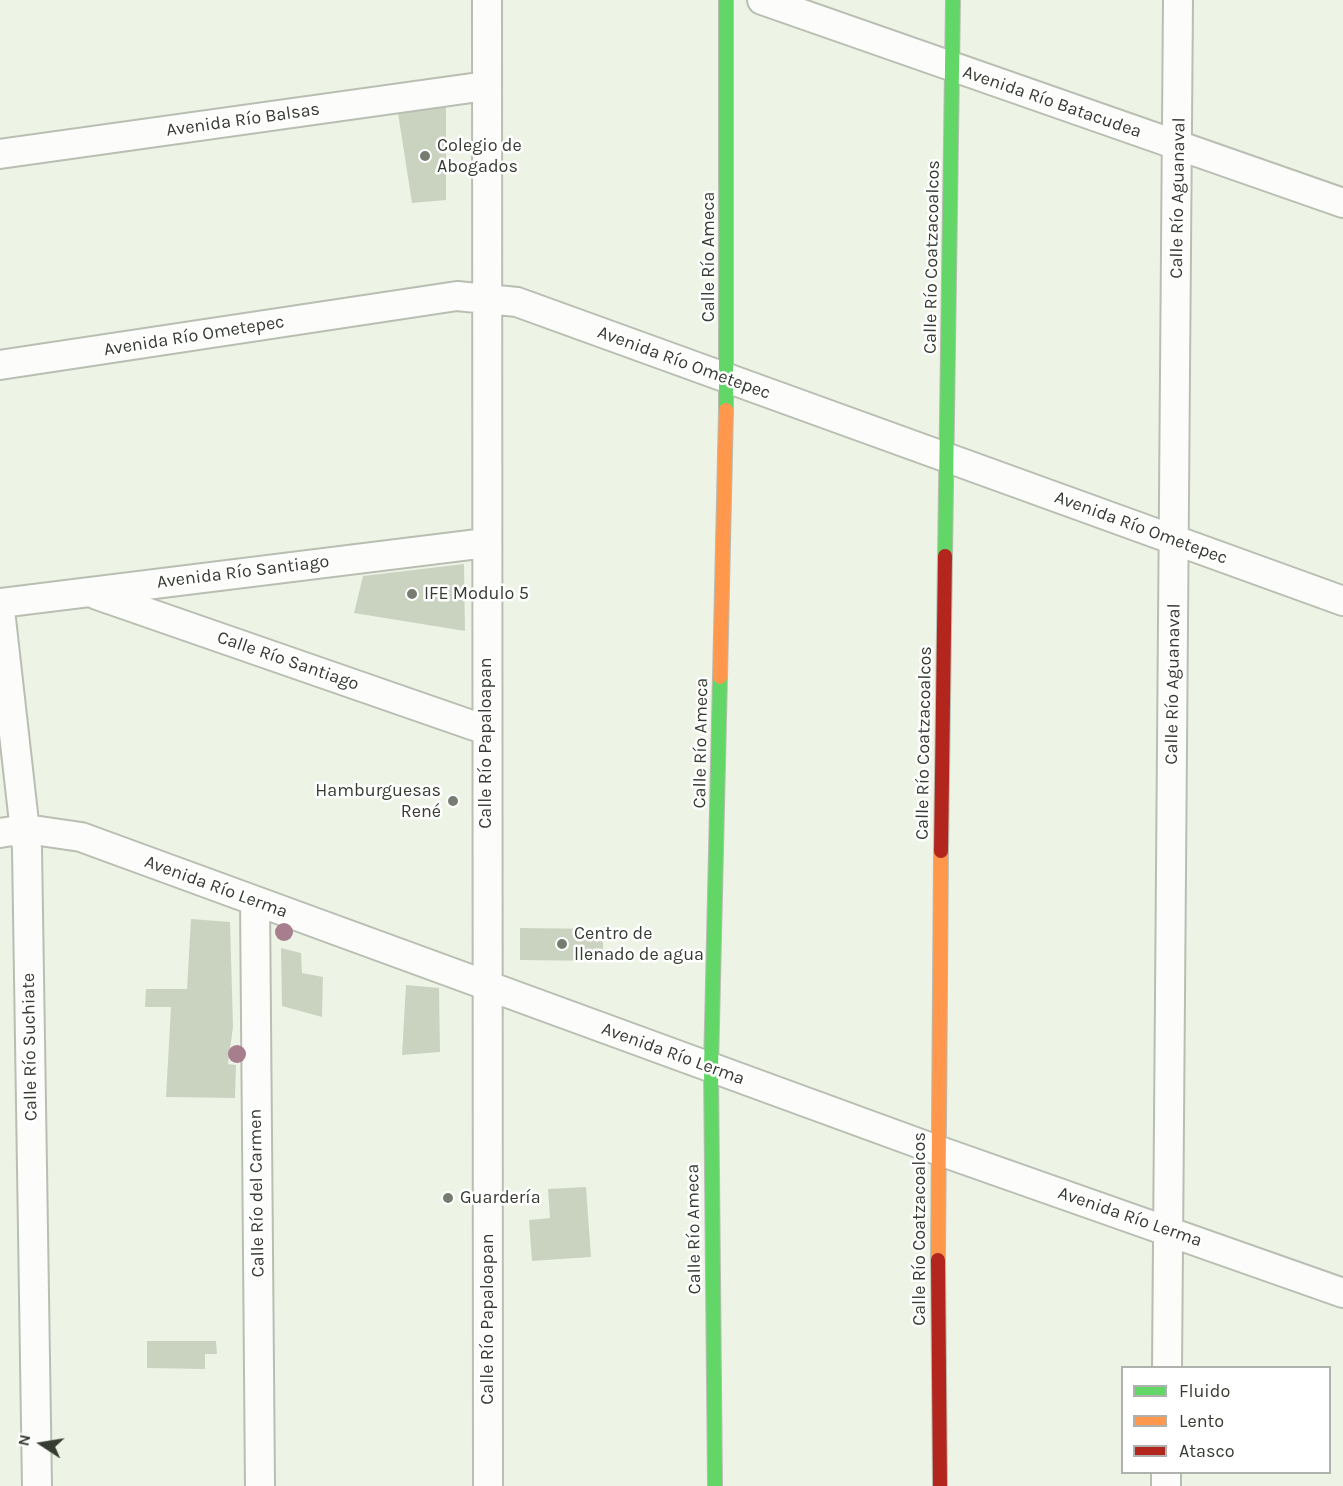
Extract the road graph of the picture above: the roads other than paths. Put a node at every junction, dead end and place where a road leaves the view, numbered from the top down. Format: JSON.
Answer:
{"nodes":[{"id":1,"x":487,"y":0,"type":"edge"},
{"id":2,"x":726,"y":0,"type":"edge"},
{"id":3,"x":762,"y":0,"type":"edge"},
{"id":4,"x":953,"y":0,"type":"edge"},
{"id":5,"x":1178,"y":0,"type":"edge"},
{"id":6,"x":954,"y":67,"type":"junction"},
{"id":7,"x":486,"y":86,"type":"junction"},
{"id":8,"x":1179,"y":146,"type":"junction"},
{"id":9,"x":0,"y":154,"type":"edge"},
{"id":10,"x":1343,"y":203,"type":"edge"},
{"id":11,"x":486,"y":298,"type":"junction"},
{"id":12,"x":0,"y":365,"type":"edge"},
{"id":13,"x":728,"y":378,"type":"junction"},
{"id":14,"x":945,"y":457,"type":"junction"},
{"id":15,"x":1174,"y":539,"type":"junction"},
{"id":16,"x":486,"y":543,"type":"junction"},
{"id":17,"x":90,"y":592,"type":"junction"},
{"id":18,"x":1343,"y":601,"type":"edge"},
{"id":19,"x":0,"y":603,"type":"edge"},
{"id":20,"x":0,"y":610,"type":"edge"},
{"id":21,"x":486,"y":730,"type":"junction"},
{"id":22,"x":13,"y":831,"type":"edge"},
{"id":23,"x":255,"y":901,"type":"junction"},
{"id":24,"x":486,"y":986,"type":"junction"},
{"id":25,"x":711,"y":1068,"type":"junction"},
{"id":26,"x":937,"y":1150,"type":"junction"},
{"id":27,"x":1168,"y":1230,"type":"junction"},
{"id":28,"x":1343,"y":1293,"type":"edge"},
{"id":29,"x":1167,"y":1366,"type":"edge"},
{"id":30,"x":37,"y":1486,"type":"edge"},
{"id":31,"x":260,"y":1486,"type":"edge"},
{"id":32,"x":488,"y":1486,"type":"edge"},
{"id":33,"x":715,"y":1486,"type":"edge"},
{"id":34,"x":940,"y":1486,"type":"edge"}],
"edges":[{"from":1,"to":7,"type":"street","name":"Calle Río Papaloapan"},
{"from":2,"to":13,"type":"street","name":"Calle Río Ameca"},
{"from":3,"to":6,"type":"street","name":"Avenida Río Batacudea"},
{"from":4,"to":6,"type":"street","name":"Calle Río Coatzacoalcos"},
{"from":5,"to":8,"type":"street","name":"Calle Río Aguanaval"},
{"from":6,"to":8,"type":"street","name":"Avenida Río Batacudea"},
{"from":6,"to":14,"type":"street","name":"Calle Río Coatzacoalcos"},
{"from":7,"to":9,"type":"street","name":"Avenida Río Balsas"},
{"from":7,"to":11,"type":"street","name":"Calle Río Papaloapan"},
{"from":8,"to":10,"type":"street","name":"Avenida Río Batacudea"},
{"from":8,"to":15,"type":"street","name":"Calle Río Aguanaval"},
{"from":11,"to":12,"type":"street","name":"Avenida Río Ometepec"},
{"from":11,"to":13,"type":"street","name":"Avenida Río Ometepec"},
{"from":11,"to":16,"type":"street","name":"Calle Río Papaloapan"},
{"from":13,"to":14,"type":"street","name":"Avenida Río Ometepec"},
{"from":13,"to":25,"type":"street","name":"Calle Río Ameca"},
{"from":14,"to":15,"type":"street","name":"Avenida Río Ometepec"},
{"from":14,"to":26,"type":"street","name":"Calle Río Coatzacoalcos"},
{"from":15,"to":18,"type":"street","name":"Avenida Río Ometepec"},
{"from":15,"to":27,"type":"street","name":"Calle Río Aguanaval"},
{"from":16,"to":17,"type":"street","name":"Avenida Río Santiago"},
{"from":16,"to":21,"type":"street","name":"Calle Río Papaloapan"},
{"from":17,"to":19,"type":"street","name":"Avenida Río Santiago"},
{"from":17,"to":21,"type":"street","name":"Calle Río Santiago"},
{"from":20,"to":22,"type":"street","name":"Calle Río Suchiate"},
{"from":21,"to":24,"type":"street","name":"Calle Río Papaloapan"},
{"from":22,"to":23,"type":"street","name":"Avenida Río Lerma"},
{"from":22,"to":30,"type":"street","name":"Calle Río Suchiate"},
{"from":23,"to":24,"type":"street","name":"Avenida Río Lerma"},
{"from":23,"to":31,"type":"street","name":"Calle Río del Carmen"},
{"from":24,"to":25,"type":"street","name":"Avenida Río Lerma"},
{"from":24,"to":32,"type":"street","name":"Calle Río Papaloapan"},
{"from":25,"to":26,"type":"street","name":"Avenida Río Lerma"},
{"from":25,"to":33,"type":"street","name":"Calle Río Ameca"},
{"from":26,"to":27,"type":"street","name":"Avenida Río Lerma"},
{"from":26,"to":34,"type":"street","name":"Calle Río Coatzacoalcos"},
{"from":27,"to":28,"type":"street","name":"Avenida Río Lerma"},
{"from":27,"to":29,"type":"street","name":"Calle Río Aguanaval"}]}
